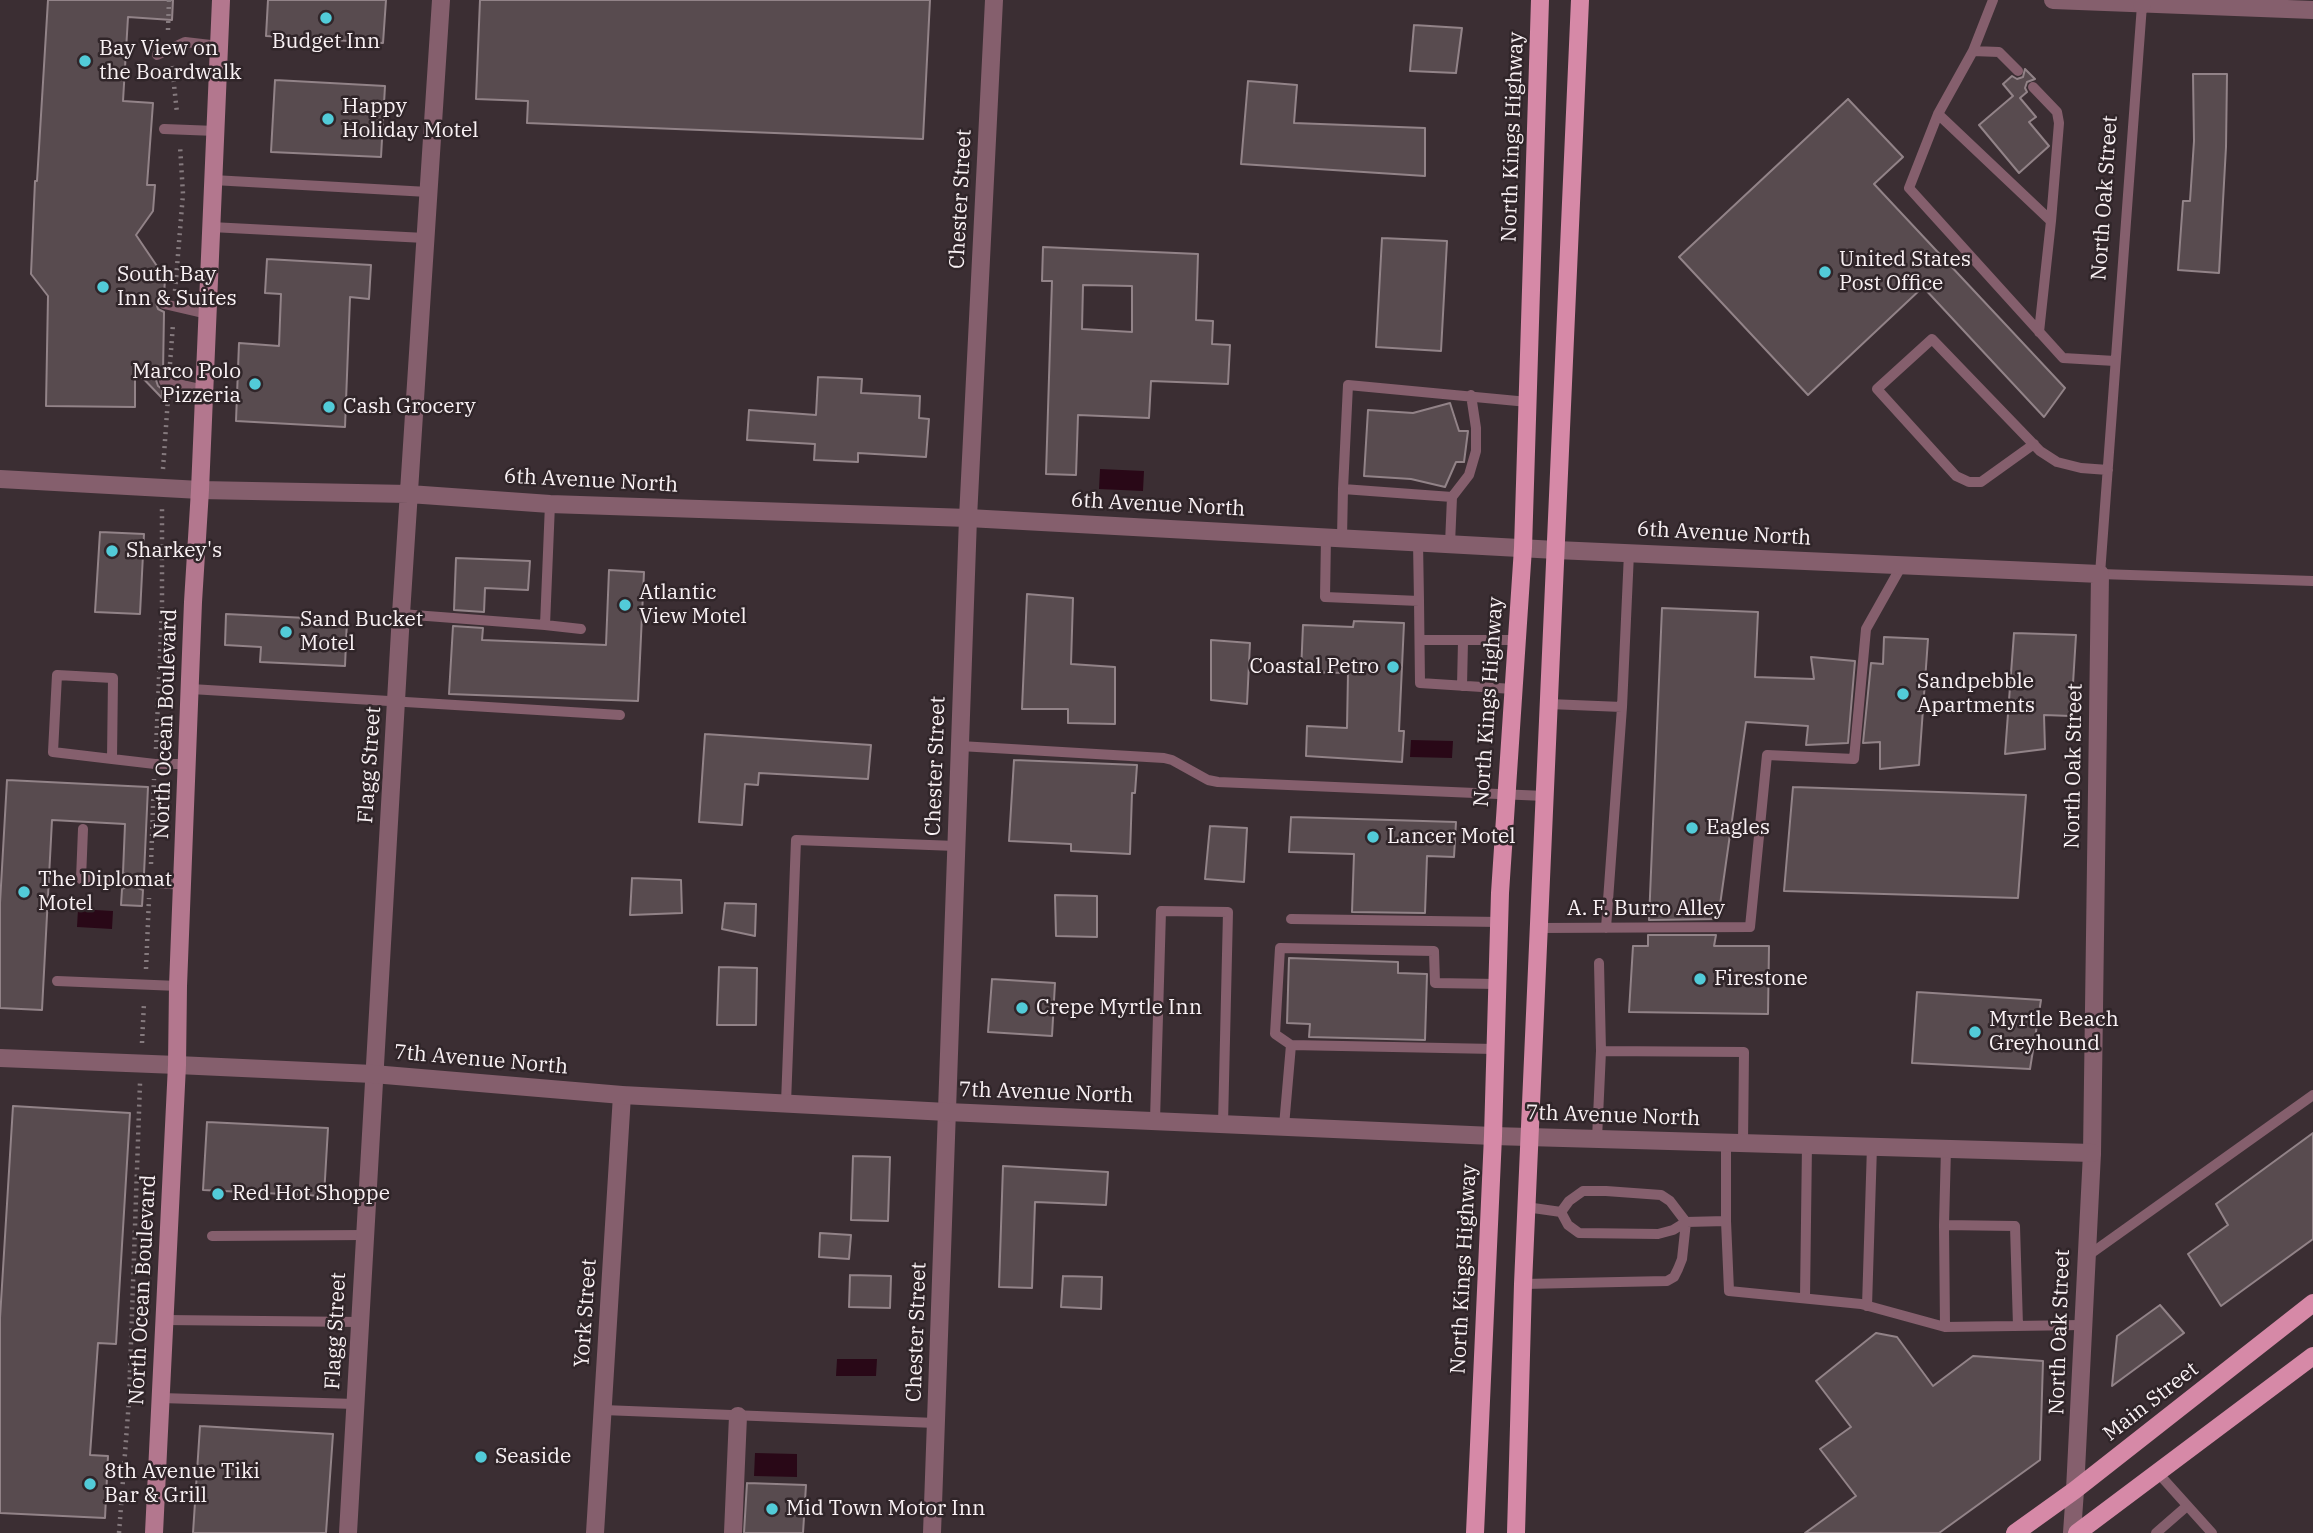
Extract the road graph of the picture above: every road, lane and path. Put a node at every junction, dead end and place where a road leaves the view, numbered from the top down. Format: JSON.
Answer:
{"nodes":[{"id":1,"x":221,"y":0,"type":"edge"},
{"id":2,"x":441,"y":0,"type":"edge"},
{"id":3,"x":994,"y":0,"type":"edge"},
{"id":4,"x":1540,"y":0,"type":"edge"},
{"id":5,"x":1580,"y":0,"type":"edge"},
{"id":6,"x":1993,"y":0,"type":"edge"},
{"id":7,"x":2053,"y":0,"type":"edge"},
{"id":8,"x":2142,"y":2,"type":"edge"},
{"id":9,"x":2313,"y":10,"type":"edge"},
{"id":10,"x":219,"y":46,"type":"junction"},
{"id":11,"x":1973,"y":51,"type":"junction"},
{"id":12,"x":157,"y":55,"type":"dead end"},
{"id":13,"x":2018,"y":71,"type":"dead end"},
{"id":14,"x":2033,"y":87,"type":"dead end"},
{"id":15,"x":1938,"y":114,"type":"junction"},
{"id":16,"x":164,"y":129,"type":"dead end"},
{"id":17,"x":216,"y":131,"type":"junction"},
{"id":18,"x":213,"y":180,"type":"junction"},
{"id":19,"x":428,"y":192,"type":"junction"},
{"id":20,"x":2051,"y":221,"type":"junction"},
{"id":21,"x":212,"y":227,"type":"junction"},
{"id":22,"x":425,"y":238,"type":"junction"},
{"id":23,"x":164,"y":304,"type":"dead end"},
{"id":24,"x":207,"y":314,"type":"junction"},
{"id":25,"x":2039,"y":332,"type":"junction"},
{"id":26,"x":2116,"y":361,"type":"junction"},
{"id":27,"x":164,"y":382,"type":"dead end"},
{"id":28,"x":204,"y":390,"type":"junction"},
{"id":29,"x":1471,"y":396,"type":"junction"},
{"id":30,"x":1528,"y":402,"type":"junction"},
{"id":31,"x":2034,"y":444,"type":"junction"},
{"id":32,"x":2108,"y":470,"type":"junction"},
{"id":33,"x":0,"y":479,"type":"edge"},
{"id":34,"x":1343,"y":489,"type":"junction"},
{"id":35,"x":200,"y":490,"type":"junction"},
{"id":36,"x":409,"y":494,"type":"junction"},
{"id":37,"x":1452,"y":497,"type":"junction"},
{"id":38,"x":550,"y":504,"type":"junction"},
{"id":39,"x":968,"y":518,"type":"junction"},
{"id":40,"x":1334,"y":537,"type":"junction"},
{"id":41,"x":1419,"y":542,"type":"junction"},
{"id":42,"x":1450,"y":544,"type":"junction"},
{"id":43,"x":1523,"y":548,"type":"junction"},
{"id":44,"x":1556,"y":550,"type":"junction"},
{"id":45,"x":1629,"y":553,"type":"junction"},
{"id":46,"x":1902,"y":565,"type":"junction"},
{"id":47,"x":2100,"y":574,"type":"junction"},
{"id":48,"x":2313,"y":581,"type":"edge"},
{"id":49,"x":1419,"y":601,"type":"junction"},
{"id":50,"x":401,"y":614,"type":"junction"},
{"id":51,"x":545,"y":625,"type":"junction"},
{"id":52,"x":581,"y":629,"type":"dead end"},
{"id":53,"x":1420,"y":640,"type":"junction"},
{"id":54,"x":1516,"y":640,"type":"junction"},
{"id":55,"x":1463,"y":641,"type":"junction"},
{"id":56,"x":1462,"y":686,"type":"junction"},
{"id":57,"x":191,"y":689,"type":"junction"},
{"id":58,"x":1513,"y":689,"type":"junction"},
{"id":59,"x":397,"y":701,"type":"junction"},
{"id":60,"x":1549,"y":704,"type":"junction"},
{"id":61,"x":1622,"y":707,"type":"junction"},
{"id":62,"x":620,"y":715,"type":"dead end"},
{"id":63,"x":960,"y":746,"type":"junction"},
{"id":64,"x":112,"y":759,"type":"junction"},
{"id":65,"x":188,"y":764,"type":"junction"},
{"id":66,"x":1506,"y":794,"type":"junction"},
{"id":67,"x":1545,"y":796,"type":"junction"},
{"id":68,"x":83,"y":829,"type":"dead end"},
{"id":69,"x":956,"y":846,"type":"junction"},
{"id":70,"x":122,"y":881,"type":"dead end"},
{"id":71,"x":143,"y":882,"type":"dead end"},
{"id":72,"x":183,"y":885,"type":"junction"},
{"id":73,"x":1291,"y":919,"type":"dead end"},
{"id":74,"x":1499,"y":922,"type":"junction"},
{"id":75,"x":1539,"y":928,"type":"junction"},
{"id":76,"x":1606,"y":928,"type":"junction"},
{"id":77,"x":1599,"y":963,"type":"dead end"},
{"id":78,"x":57,"y":981,"type":"dead end"},
{"id":79,"x":1497,"y":984,"type":"junction"},
{"id":80,"x":178,"y":986,"type":"junction"},
{"id":81,"x":1291,"y":1045,"type":"junction"},
{"id":82,"x":1495,"y":1049,"type":"junction"},
{"id":83,"x":1601,"y":1051,"type":"junction"},
{"id":84,"x":0,"y":1058,"type":"edge"},
{"id":85,"x":177,"y":1065,"type":"junction"},
{"id":86,"x":373,"y":1074,"type":"junction"},
{"id":87,"x":2313,"y":1095,"type":"edge"},
{"id":88,"x":622,"y":1096,"type":"junction"},
{"id":89,"x":786,"y":1103,"type":"junction"},
{"id":90,"x":947,"y":1112,"type":"junction"},
{"id":91,"x":1155,"y":1120,"type":"junction"},
{"id":92,"x":1223,"y":1124,"type":"junction"},
{"id":93,"x":1284,"y":1126,"type":"junction"},
{"id":94,"x":1493,"y":1136,"type":"junction"},
{"id":95,"x":1529,"y":1137,"type":"junction"},
{"id":96,"x":1597,"y":1139,"type":"junction"},
{"id":97,"x":1734,"y":1143,"type":"junction"},
{"id":98,"x":1807,"y":1144,"type":"junction"},
{"id":99,"x":1872,"y":1146,"type":"junction"},
{"id":100,"x":1945,"y":1149,"type":"junction"},
{"id":101,"x":2092,"y":1153,"type":"junction"},
{"id":102,"x":1526,"y":1207,"type":"junction"},
{"id":103,"x":1561,"y":1212,"type":"junction"},
{"id":104,"x":1726,"y":1221,"type":"junction"},
{"id":105,"x":1686,"y":1222,"type":"junction"},
{"id":106,"x":1944,"y":1226,"type":"junction"},
{"id":107,"x":365,"y":1235,"type":"junction"},
{"id":108,"x":212,"y":1236,"type":"dead end"},
{"id":109,"x":2086,"y":1256,"type":"junction"},
{"id":110,"x":1523,"y":1284,"type":"junction"},
{"id":111,"x":1805,"y":1298,"type":"junction"},
{"id":112,"x":2313,"y":1303,"type":"edge"},
{"id":113,"x":1867,"y":1306,"type":"junction"},
{"id":114,"x":165,"y":1320,"type":"junction"},
{"id":115,"x":360,"y":1321,"type":"junction"},
{"id":116,"x":2082,"y":1325,"type":"junction"},
{"id":117,"x":2018,"y":1326,"type":"junction"},
{"id":118,"x":1945,"y":1327,"type":"junction"},
{"id":119,"x":2313,"y":1356,"type":"edge"},
{"id":120,"x":161,"y":1398,"type":"junction"},
{"id":121,"x":355,"y":1404,"type":"junction"},
{"id":122,"x":603,"y":1409,"type":"junction"},
{"id":123,"x":738,"y":1416,"type":"junction"},
{"id":124,"x":936,"y":1423,"type":"junction"},
{"id":125,"x":2158,"y":1473,"type":"junction"},
{"id":126,"x":2075,"y":1490,"type":"junction"},
{"id":127,"x":2187,"y":1506,"type":"junction"},
{"id":128,"x":154,"y":1533,"type":"edge"},
{"id":129,"x":348,"y":1533,"type":"edge"},
{"id":130,"x":595,"y":1533,"type":"edge"},
{"id":131,"x":733,"y":1533,"type":"edge"},
{"id":132,"x":932,"y":1533,"type":"edge"},
{"id":133,"x":1475,"y":1533,"type":"edge"},
{"id":134,"x":1516,"y":1533,"type":"edge"},
{"id":135,"x":2015,"y":1533,"type":"edge"},
{"id":136,"x":2075,"y":1533,"type":"edge"},
{"id":137,"x":2156,"y":1533,"type":"edge"},
{"id":138,"x":2211,"y":1533,"type":"edge"}],
"edges":[{"from":1,"to":10,"type":"main road","name":"North Ocean Boulevard"},
{"from":2,"to":19,"type":"street","name":"Flagg Street"},
{"from":3,"to":39,"type":"street","name":"Chester Street"},
{"from":4,"to":30,"type":"main road","name":"North Kings Highway"},
{"from":5,"to":44,"type":"main road"},
{"from":6,"to":11,"type":"lane"},
{"from":7,"to":8,"type":"street"},
{"from":8,"to":9,"type":"street"},
{"from":8,"to":26,"type":"lane","name":"North Oak Street"},
{"from":10,"to":12,"type":"lane"},
{"from":10,"to":17,"type":"main road","name":"North Ocean Boulevard"},
{"from":11,"to":13,"type":"lane"},
{"from":11,"to":15,"type":"lane"},
{"from":14,"to":20,"type":"lane"},
{"from":15,"to":20,"type":"lane"},
{"from":15,"to":25,"type":"lane"},
{"from":16,"to":17,"type":"lane"},
{"from":17,"to":18,"type":"main road","name":"North Ocean Boulevard"},
{"from":18,"to":19,"type":"lane"},
{"from":18,"to":21,"type":"main road","name":"North Ocean Boulevard"},
{"from":19,"to":22,"type":"street","name":"Flagg Street"},
{"from":20,"to":25,"type":"lane"},
{"from":21,"to":22,"type":"lane"},
{"from":21,"to":24,"type":"main road","name":"North Ocean Boulevard"},
{"from":22,"to":36,"type":"street","name":"Flagg Street"},
{"from":23,"to":24,"type":"lane"},
{"from":24,"to":28,"type":"main road","name":"North Ocean Boulevard"},
{"from":25,"to":26,"type":"lane"},
{"from":26,"to":32,"type":"lane","name":"North Oak Street"},
{"from":27,"to":28,"type":"lane"},
{"from":28,"to":35,"type":"main road","name":"North Ocean Boulevard"},
{"from":29,"to":30,"type":"lane"},
{"from":29,"to":34,"type":"lane"},
{"from":29,"to":37,"type":"lane"},
{"from":30,"to":43,"type":"main road","name":"North Kings Highway"},
{"from":31,"to":31,"type":"lane"},
{"from":31,"to":32,"type":"lane"},
{"from":32,"to":47,"type":"lane","name":"North Oak Street"},
{"from":33,"to":35,"type":"street","name":"6th Avenue North"},
{"from":34,"to":37,"type":"lane"},
{"from":34,"to":40,"type":"lane"},
{"from":35,"to":36,"type":"street","name":"6th Avenue North"},
{"from":35,"to":57,"type":"main road","name":"North Ocean Boulevard"},
{"from":36,"to":38,"type":"street","name":"6th Avenue North"},
{"from":36,"to":50,"type":"street","name":"Flagg Street"},
{"from":37,"to":42,"type":"lane"},
{"from":38,"to":39,"type":"street","name":"6th Avenue North"},
{"from":38,"to":51,"type":"lane"},
{"from":39,"to":40,"type":"street","name":"6th Avenue North"},
{"from":39,"to":63,"type":"street","name":"Chester Street"},
{"from":40,"to":41,"type":"street","name":"6th Avenue North"},
{"from":40,"to":49,"type":"lane"},
{"from":41,"to":42,"type":"street","name":"6th Avenue North"},
{"from":41,"to":49,"type":"lane"},
{"from":42,"to":43,"type":"street","name":"6th Avenue North"},
{"from":43,"to":44,"type":"street","name":"6th Avenue North"},
{"from":43,"to":54,"type":"main road","name":"North Kings Highway"},
{"from":44,"to":45,"type":"street","name":"6th Avenue North"},
{"from":44,"to":60,"type":"main road"},
{"from":45,"to":46,"type":"street","name":"6th Avenue North"},
{"from":45,"to":61,"type":"lane"},
{"from":46,"to":47,"type":"street","name":"6th Avenue North"},
{"from":46,"to":76,"type":"lane","name":"A. F. Burro Alley"},
{"from":47,"to":48,"type":"lane","name":"6th Avenue North"},
{"from":47,"to":101,"type":"street","name":"North Oak Street"},
{"from":49,"to":53,"type":"lane"},
{"from":50,"to":51,"type":"lane"},
{"from":50,"to":59,"type":"street","name":"Flagg Street"},
{"from":51,"to":52,"type":"lane"},
{"from":53,"to":55,"type":"lane"},
{"from":53,"to":56,"type":"lane"},
{"from":54,"to":55,"type":"lane"},
{"from":54,"to":58,"type":"main road","name":"North Kings Highway"},
{"from":55,"to":56,"type":"lane"},
{"from":56,"to":58,"type":"lane"},
{"from":57,"to":59,"type":"lane"},
{"from":57,"to":65,"type":"main road","name":"North Ocean Boulevard"},
{"from":58,"to":66,"type":"main road","name":"North Kings Highway"},
{"from":59,"to":62,"type":"lane"},
{"from":59,"to":86,"type":"street","name":"Flagg Street"},
{"from":60,"to":61,"type":"lane"},
{"from":60,"to":67,"type":"main road"},
{"from":61,"to":76,"type":"lane"},
{"from":63,"to":66,"type":"lane"},
{"from":63,"to":69,"type":"street","name":"Chester Street"},
{"from":64,"to":64,"type":"lane"},
{"from":64,"to":65,"type":"lane"},
{"from":65,"to":72,"type":"main road","name":"North Ocean Boulevard"},
{"from":66,"to":67,"type":"lane"},
{"from":66,"to":74,"type":"main road","name":"North Kings Highway"},
{"from":67,"to":75,"type":"main road"},
{"from":68,"to":70,"type":"lane"},
{"from":69,"to":89,"type":"lane"},
{"from":69,"to":90,"type":"street","name":"Chester Street"},
{"from":71,"to":72,"type":"lane"},
{"from":72,"to":80,"type":"main road","name":"North Ocean Boulevard"},
{"from":73,"to":74,"type":"lane"},
{"from":74,"to":79,"type":"main road","name":"North Kings Highway"},
{"from":75,"to":76,"type":"lane","name":"A. F. Burro Alley"},
{"from":75,"to":95,"type":"main road"},
{"from":77,"to":83,"type":"lane"},
{"from":78,"to":80,"type":"lane"},
{"from":79,"to":81,"type":"lane"},
{"from":79,"to":82,"type":"main road","name":"North Kings Highway"},
{"from":80,"to":85,"type":"main road","name":"North Ocean Boulevard"},
{"from":81,"to":82,"type":"lane"},
{"from":81,"to":93,"type":"lane"},
{"from":82,"to":94,"type":"main road","name":"North Kings Highway"},
{"from":83,"to":96,"type":"lane"},
{"from":83,"to":97,"type":"lane"},
{"from":84,"to":85,"type":"street","name":"7th Avenue North"},
{"from":85,"to":86,"type":"street","name":"7th Avenue North"},
{"from":85,"to":114,"type":"main road","name":"North Ocean Boulevard"},
{"from":86,"to":88,"type":"street","name":"7th Avenue North"},
{"from":86,"to":107,"type":"street","name":"Flagg Street"},
{"from":87,"to":109,"type":"lane"},
{"from":88,"to":89,"type":"street","name":"7th Avenue North"},
{"from":88,"to":122,"type":"street","name":"York Street"},
{"from":89,"to":90,"type":"street","name":"7th Avenue North"},
{"from":90,"to":91,"type":"street","name":"7th Avenue North"},
{"from":90,"to":124,"type":"street","name":"Chester Street"},
{"from":91,"to":92,"type":"street","name":"7th Avenue North"},
{"from":91,"to":92,"type":"lane"},
{"from":92,"to":93,"type":"street","name":"7th Avenue North"},
{"from":93,"to":94,"type":"street","name":"7th Avenue North"},
{"from":94,"to":95,"type":"street","name":"7th Avenue North"},
{"from":94,"to":133,"type":"main road","name":"North Kings Highway"},
{"from":95,"to":96,"type":"street","name":"7th Avenue North"},
{"from":95,"to":102,"type":"main road"},
{"from":96,"to":97,"type":"street","name":"7th Avenue North"},
{"from":97,"to":98,"type":"street","name":"7th Avenue North"},
{"from":97,"to":104,"type":"lane"},
{"from":98,"to":99,"type":"street","name":"7th Avenue North"},
{"from":98,"to":111,"type":"lane"},
{"from":99,"to":100,"type":"street","name":"7th Avenue North"},
{"from":99,"to":113,"type":"lane"},
{"from":100,"to":101,"type":"street","name":"7th Avenue North"},
{"from":100,"to":106,"type":"lane"},
{"from":101,"to":109,"type":"street","name":"North Oak Street"},
{"from":102,"to":103,"type":"lane"},
{"from":102,"to":110,"type":"main road"},
{"from":103,"to":105,"type":"lane"},
{"from":103,"to":105,"type":"lane"},
{"from":104,"to":105,"type":"lane"},
{"from":104,"to":111,"type":"lane"},
{"from":105,"to":110,"type":"lane"},
{"from":106,"to":117,"type":"lane"},
{"from":106,"to":118,"type":"lane"},
{"from":107,"to":108,"type":"lane"},
{"from":107,"to":115,"type":"street","name":"Flagg Street"},
{"from":109,"to":116,"type":"street","name":"North Oak Street"},
{"from":110,"to":134,"type":"main road"},
{"from":111,"to":113,"type":"lane"},
{"from":112,"to":126,"type":"main road","name":"Main Street"},
{"from":113,"to":118,"type":"lane"},
{"from":114,"to":115,"type":"lane"},
{"from":114,"to":120,"type":"main road","name":"North Ocean Boulevard"},
{"from":115,"to":121,"type":"street","name":"Flagg Street"},
{"from":116,"to":117,"type":"lane"},
{"from":116,"to":126,"type":"street","name":"North Oak Street"},
{"from":117,"to":118,"type":"lane"},
{"from":119,"to":125,"type":"main road"},
{"from":120,"to":121,"type":"lane"},
{"from":120,"to":128,"type":"main road","name":"North Ocean Boulevard"},
{"from":121,"to":129,"type":"street","name":"Flagg Street"},
{"from":122,"to":123,"type":"lane"},
{"from":122,"to":130,"type":"street","name":"York Street"},
{"from":123,"to":124,"type":"lane"},
{"from":123,"to":131,"type":"street"},
{"from":124,"to":132,"type":"street","name":"Chester Street"},
{"from":125,"to":127,"type":"lane"},
{"from":125,"to":136,"type":"main road"},
{"from":126,"to":135,"type":"main road","name":"Main Street"},
{"from":126,"to":136,"type":"street","name":"North Oak Street"},
{"from":127,"to":137,"type":"lane"},
{"from":127,"to":138,"type":"lane"}]}
